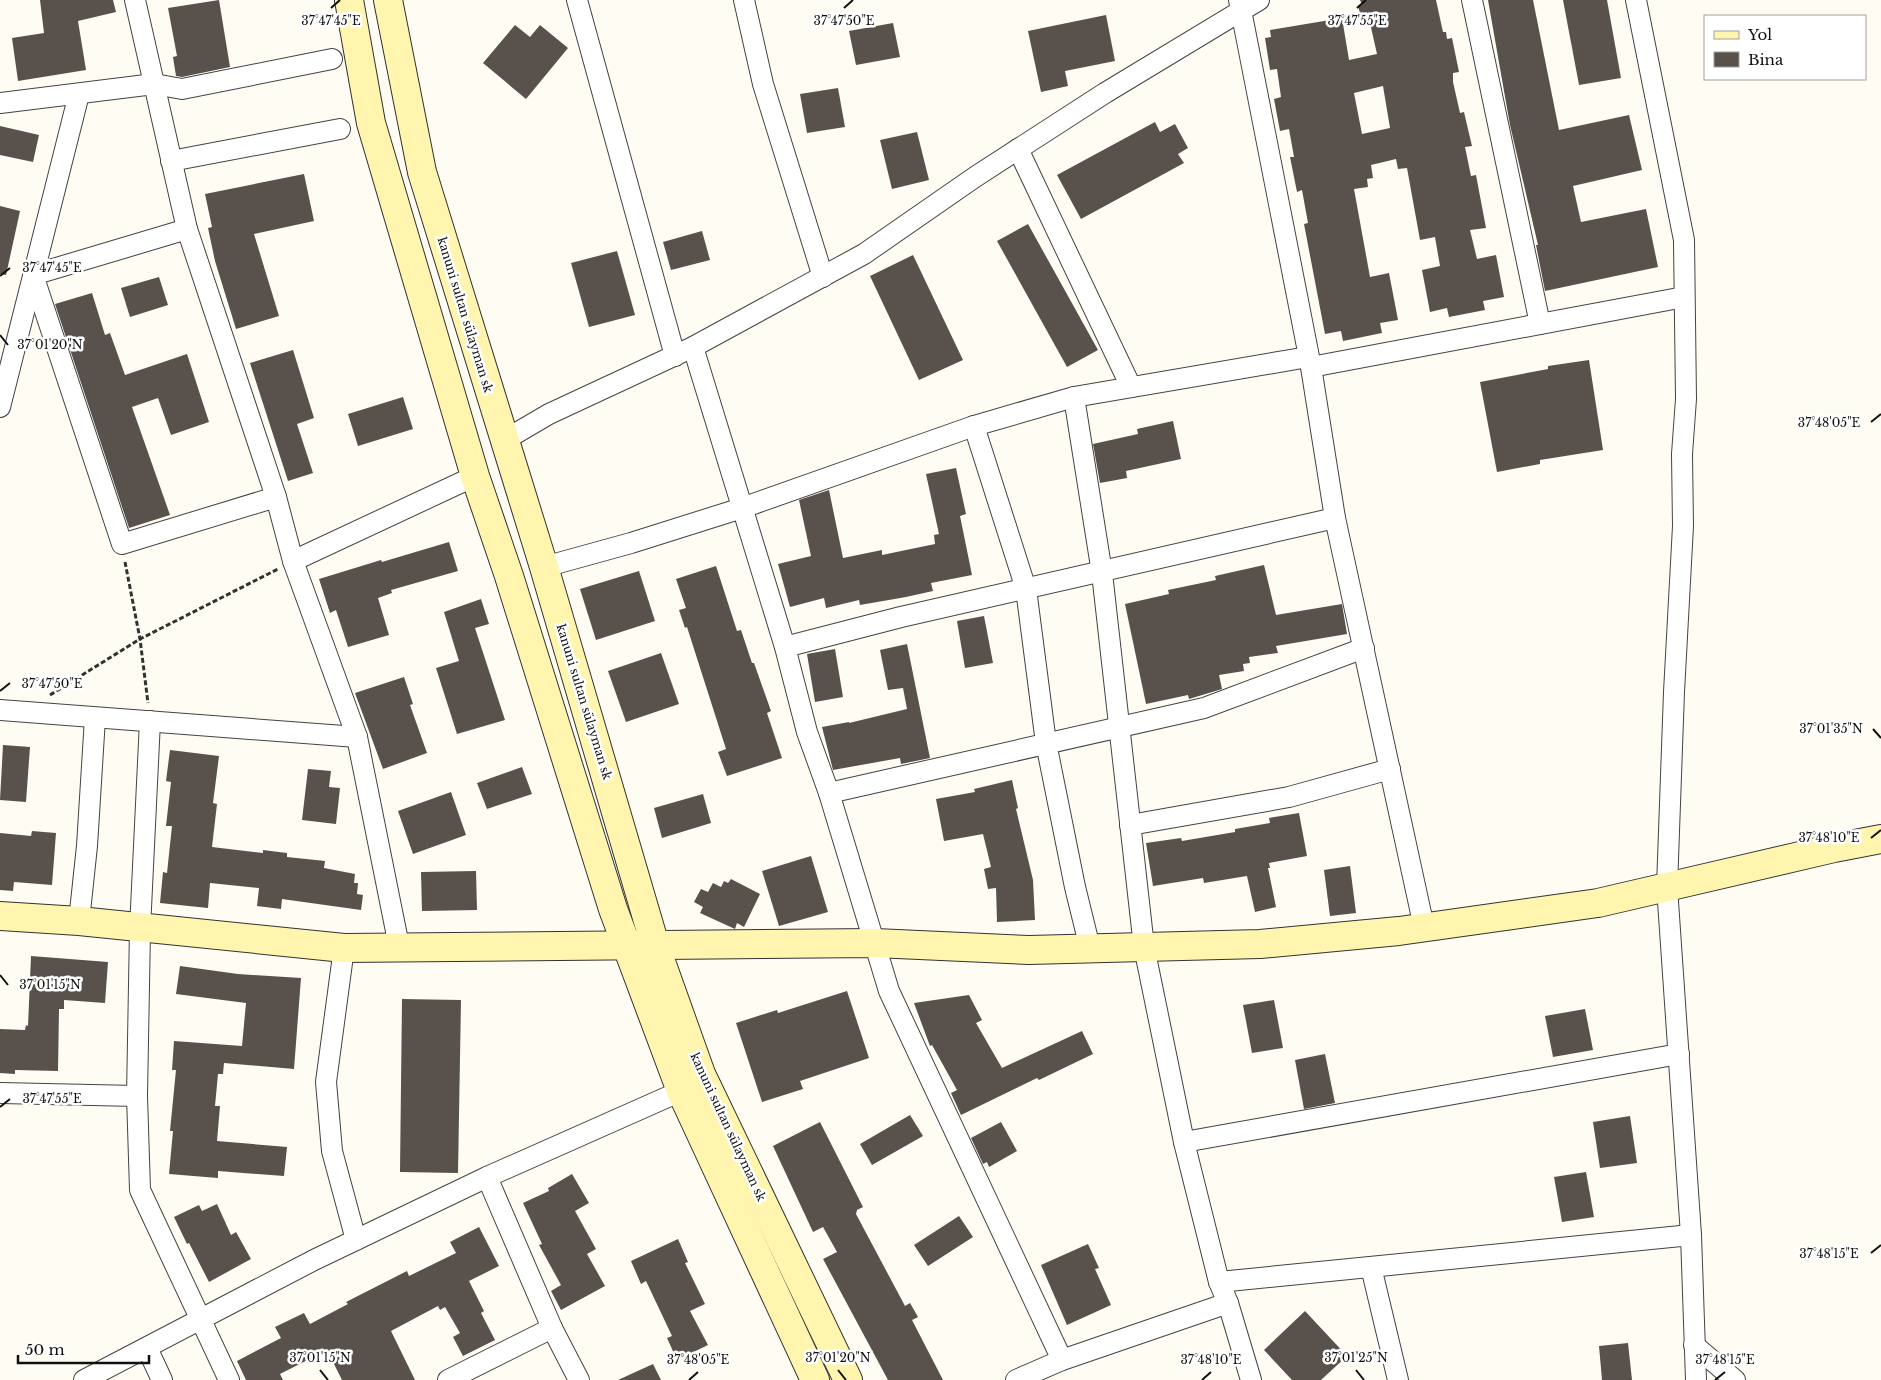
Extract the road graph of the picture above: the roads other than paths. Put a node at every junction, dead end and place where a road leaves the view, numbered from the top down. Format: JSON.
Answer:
{"nodes":[{"id":1,"x":135,"y":0,"type":"edge"},
{"id":2,"x":349,"y":0,"type":"edge"},
{"id":3,"x":388,"y":0,"type":"edge"},
{"id":4,"x":578,"y":0,"type":"edge"},
{"id":5,"x":744,"y":0,"type":"edge"},
{"id":6,"x":1259,"y":0,"type":"edge"},
{"id":7,"x":1472,"y":0,"type":"edge"},
{"id":8,"x":1636,"y":0,"type":"edge"},
{"id":9,"x":1240,"y":6,"type":"edge"},
{"id":10,"x":332,"y":59,"type":"dead end"},
{"id":11,"x":154,"y":84,"type":"junction"},
{"id":12,"x":79,"y":94,"type":"junction"},
{"id":13,"x":0,"y":103,"type":"edge"},
{"id":14,"x":340,"y":129,"type":"dead end"},
{"id":15,"x":1018,"y":149,"type":"junction"},
{"id":16,"x":171,"y":161,"type":"junction"},
{"id":17,"x":187,"y":229,"type":"junction"},
{"id":18,"x":33,"y":275,"type":"junction"},
{"id":19,"x":823,"y":277,"type":"junction"},
{"id":20,"x":1684,"y":297,"type":"junction"},
{"id":21,"x":1540,"y":324,"type":"junction"},
{"id":22,"x":693,"y":347,"type":"junction"},
{"id":23,"x":675,"y":356,"type":"junction"},
{"id":24,"x":1310,"y":362,"type":"junction"},
{"id":25,"x":1131,"y":387,"type":"junction"},
{"id":26,"x":1074,"y":397,"type":"junction"},
{"id":27,"x":0,"y":407,"type":"edge"},
{"id":28,"x":974,"y":426,"type":"junction"},
{"id":29,"x":503,"y":441,"type":"junction"},
{"id":30,"x":475,"y":476,"type":"junction"},
{"id":31,"x":276,"y":497,"type":"junction"},
{"id":32,"x":742,"y":508,"type":"junction"},
{"id":33,"x":1336,"y":518,"type":"junction"},
{"id":34,"x":293,"y":561,"type":"junction"},
{"id":35,"x":544,"y":567,"type":"junction"},
{"id":36,"x":1102,"y":572,"type":"junction"},
{"id":37,"x":1026,"y":589,"type":"junction"},
{"id":38,"x":785,"y":647,"type":"junction"},
{"id":39,"x":1364,"y":648,"type":"junction"},
{"id":40,"x":0,"y":710,"type":"edge"},
{"id":41,"x":95,"y":718,"type":"junction"},
{"id":42,"x":150,"y":721,"type":"junction"},
{"id":43,"x":1118,"y":727,"type":"junction"},
{"id":44,"x":358,"y":737,"type":"junction"},
{"id":45,"x":1046,"y":743,"type":"junction"},
{"id":46,"x":1390,"y":769,"type":"junction"},
{"id":47,"x":829,"y":793,"type":"junction"},
{"id":48,"x":1130,"y":825,"type":"junction"},
{"id":49,"x":1881,"y":839,"type":"edge"},
{"id":50,"x":1667,"y":887,"type":"junction"},
{"id":51,"x":0,"y":916,"type":"edge"},
{"id":52,"x":79,"y":921,"type":"junction"},
{"id":53,"x":1424,"y":927,"type":"junction"},
{"id":54,"x":140,"y":928,"type":"junction"},
{"id":55,"x":875,"y":943,"type":"junction"},
{"id":56,"x":399,"y":946,"type":"junction"},
{"id":57,"x":626,"y":946,"type":"junction"},
{"id":58,"x":655,"y":946,"type":"junction"},
{"id":59,"x":1144,"y":946,"type":"junction"},
{"id":60,"x":344,"y":948,"type":"junction"},
{"id":61,"x":1090,"y":948,"type":"junction"},
{"id":62,"x":1679,"y":1054,"type":"junction"},
{"id":63,"x":681,"y":1091,"type":"junction"},
{"id":64,"x":0,"y":1093,"type":"edge"},
{"id":65,"x":137,"y":1096,"type":"junction"},
{"id":66,"x":1184,"y":1142,"type":"junction"},
{"id":67,"x":487,"y":1177,"type":"junction"},
{"id":68,"x":1691,"y":1235,"type":"junction"},
{"id":69,"x":356,"y":1240,"type":"junction"},
{"id":70,"x":1371,"y":1267,"type":"junction"},
{"id":71,"x":1219,"y":1282,"type":"junction"},
{"id":72,"x":1228,"y":1304,"type":"junction"},
{"id":73,"x":200,"y":1320,"type":"junction"},
{"id":74,"x":552,"y":1328,"type":"junction"},
{"id":75,"x":1694,"y":1345,"type":"junction"},
{"id":76,"x":147,"y":1348,"type":"junction"},
{"id":77,"x":1062,"y":1360,"type":"junction"},
{"id":78,"x":813,"y":1379,"type":"edge"},
{"id":79,"x":84,"y":1380,"type":"edge"},
{"id":80,"x":162,"y":1380,"type":"edge"},
{"id":81,"x":229,"y":1380,"type":"edge"},
{"id":82,"x":448,"y":1380,"type":"edge"},
{"id":83,"x":579,"y":1380,"type":"edge"},
{"id":84,"x":848,"y":1380,"type":"edge"},
{"id":85,"x":1016,"y":1380,"type":"edge"},
{"id":86,"x":1251,"y":1380,"type":"edge"},
{"id":87,"x":1398,"y":1380,"type":"edge"},
{"id":88,"x":1696,"y":1380,"type":"edge"},
{"id":89,"x":1735,"y":1380,"type":"edge"}],
"edges":[{"from":1,"to":11,"type":"street"},
{"from":2,"to":30,"type":"main road"},
{"from":3,"to":29,"type":"main road","name":"kanuni sultan sülayman sk"},
{"from":4,"to":23,"type":"street"},
{"from":5,"to":19,"type":"street"},
{"from":6,"to":9,"type":"street"},
{"from":7,"to":21,"type":"street"},
{"from":8,"to":20,"type":"street"},
{"from":9,"to":15,"type":"street"},
{"from":9,"to":24,"type":"street"},
{"from":10,"to":11,"type":"street"},
{"from":11,"to":12,"type":"street"},
{"from":11,"to":16,"type":"street"},
{"from":12,"to":13,"type":"street"},
{"from":12,"to":18,"type":"street"},
{"from":14,"to":16,"type":"street"},
{"from":15,"to":19,"type":"street"},
{"from":15,"to":25,"type":"street"},
{"from":16,"to":17,"type":"street"},
{"from":17,"to":18,"type":"street"},
{"from":17,"to":31,"type":"street"},
{"from":18,"to":27,"type":"street"},
{"from":18,"to":31,"type":"street"},
{"from":19,"to":22,"type":"street"},
{"from":20,"to":21,"type":"street"},
{"from":20,"to":50,"type":"street"},
{"from":21,"to":24,"type":"street"},
{"from":22,"to":23,"type":"street"},
{"from":22,"to":32,"type":"street"},
{"from":23,"to":29,"type":"street"},
{"from":24,"to":25,"type":"street"},
{"from":24,"to":33,"type":"street"},
{"from":25,"to":26,"type":"street"},
{"from":26,"to":28,"type":"street"},
{"from":26,"to":36,"type":"street"},
{"from":28,"to":32,"type":"street"},
{"from":28,"to":37,"type":"street"},
{"from":29,"to":35,"type":"main road","name":"kanuni sultan sülayman sk"},
{"from":30,"to":34,"type":"street"},
{"from":30,"to":57,"type":"main road"},
{"from":31,"to":34,"type":"street"},
{"from":32,"to":35,"type":"street"},
{"from":32,"to":38,"type":"street"},
{"from":33,"to":36,"type":"street"},
{"from":33,"to":39,"type":"street"},
{"from":34,"to":44,"type":"street"},
{"from":35,"to":58,"type":"main road","name":"kanuni sultan sülayman sk"},
{"from":36,"to":37,"type":"street"},
{"from":36,"to":43,"type":"street"},
{"from":37,"to":38,"type":"street"},
{"from":37,"to":45,"type":"street"},
{"from":38,"to":47,"type":"street"},
{"from":39,"to":43,"type":"street"},
{"from":39,"to":46,"type":"street"},
{"from":40,"to":41,"type":"street"},
{"from":41,"to":42,"type":"street"},
{"from":41,"to":52,"type":"street"},
{"from":42,"to":44,"type":"street"},
{"from":42,"to":54,"type":"street"},
{"from":43,"to":45,"type":"street"},
{"from":43,"to":48,"type":"street"},
{"from":44,"to":56,"type":"street"},
{"from":45,"to":47,"type":"street"},
{"from":45,"to":61,"type":"street"},
{"from":46,"to":48,"type":"street"},
{"from":46,"to":53,"type":"street"},
{"from":47,"to":55,"type":"street"},
{"from":48,"to":59,"type":"street"},
{"from":49,"to":50,"type":"main road"},
{"from":50,"to":53,"type":"main road"},
{"from":50,"to":62,"type":"street"},
{"from":51,"to":52,"type":"main road"},
{"from":52,"to":54,"type":"main road"},
{"from":53,"to":59,"type":"main road"},
{"from":54,"to":60,"type":"main road"},
{"from":54,"to":65,"type":"street"},
{"from":55,"to":58,"type":"main road"},
{"from":55,"to":61,"type":"main road"},
{"from":55,"to":77,"type":"street"},
{"from":56,"to":57,"type":"main road"},
{"from":56,"to":60,"type":"main road"},
{"from":57,"to":58,"type":"main road"},
{"from":57,"to":63,"type":"main road"},
{"from":58,"to":84,"type":"main road","name":"kanuni sultan sülayman sk"},
{"from":59,"to":61,"type":"main road"},
{"from":59,"to":66,"type":"street"},
{"from":60,"to":69,"type":"street"},
{"from":62,"to":66,"type":"street"},
{"from":62,"to":68,"type":"street"},
{"from":63,"to":67,"type":"street"},
{"from":63,"to":78,"type":"main road"},
{"from":64,"to":65,"type":"street"},
{"from":65,"to":73,"type":"street"},
{"from":66,"to":71,"type":"street"},
{"from":67,"to":69,"type":"street"},
{"from":67,"to":74,"type":"street"},
{"from":68,"to":70,"type":"street"},
{"from":68,"to":75,"type":"street"},
{"from":69,"to":73,"type":"street"},
{"from":70,"to":71,"type":"street"},
{"from":70,"to":87,"type":"street"},
{"from":71,"to":72,"type":"street"},
{"from":72,"to":77,"type":"street"},
{"from":72,"to":86,"type":"street"},
{"from":73,"to":76,"type":"street"},
{"from":73,"to":81,"type":"street"},
{"from":74,"to":82,"type":"street"},
{"from":74,"to":83,"type":"street"},
{"from":75,"to":88,"type":"street"},
{"from":75,"to":89,"type":"street"},
{"from":76,"to":79,"type":"street"},
{"from":76,"to":80,"type":"street"},
{"from":77,"to":85,"type":"street"}]}
